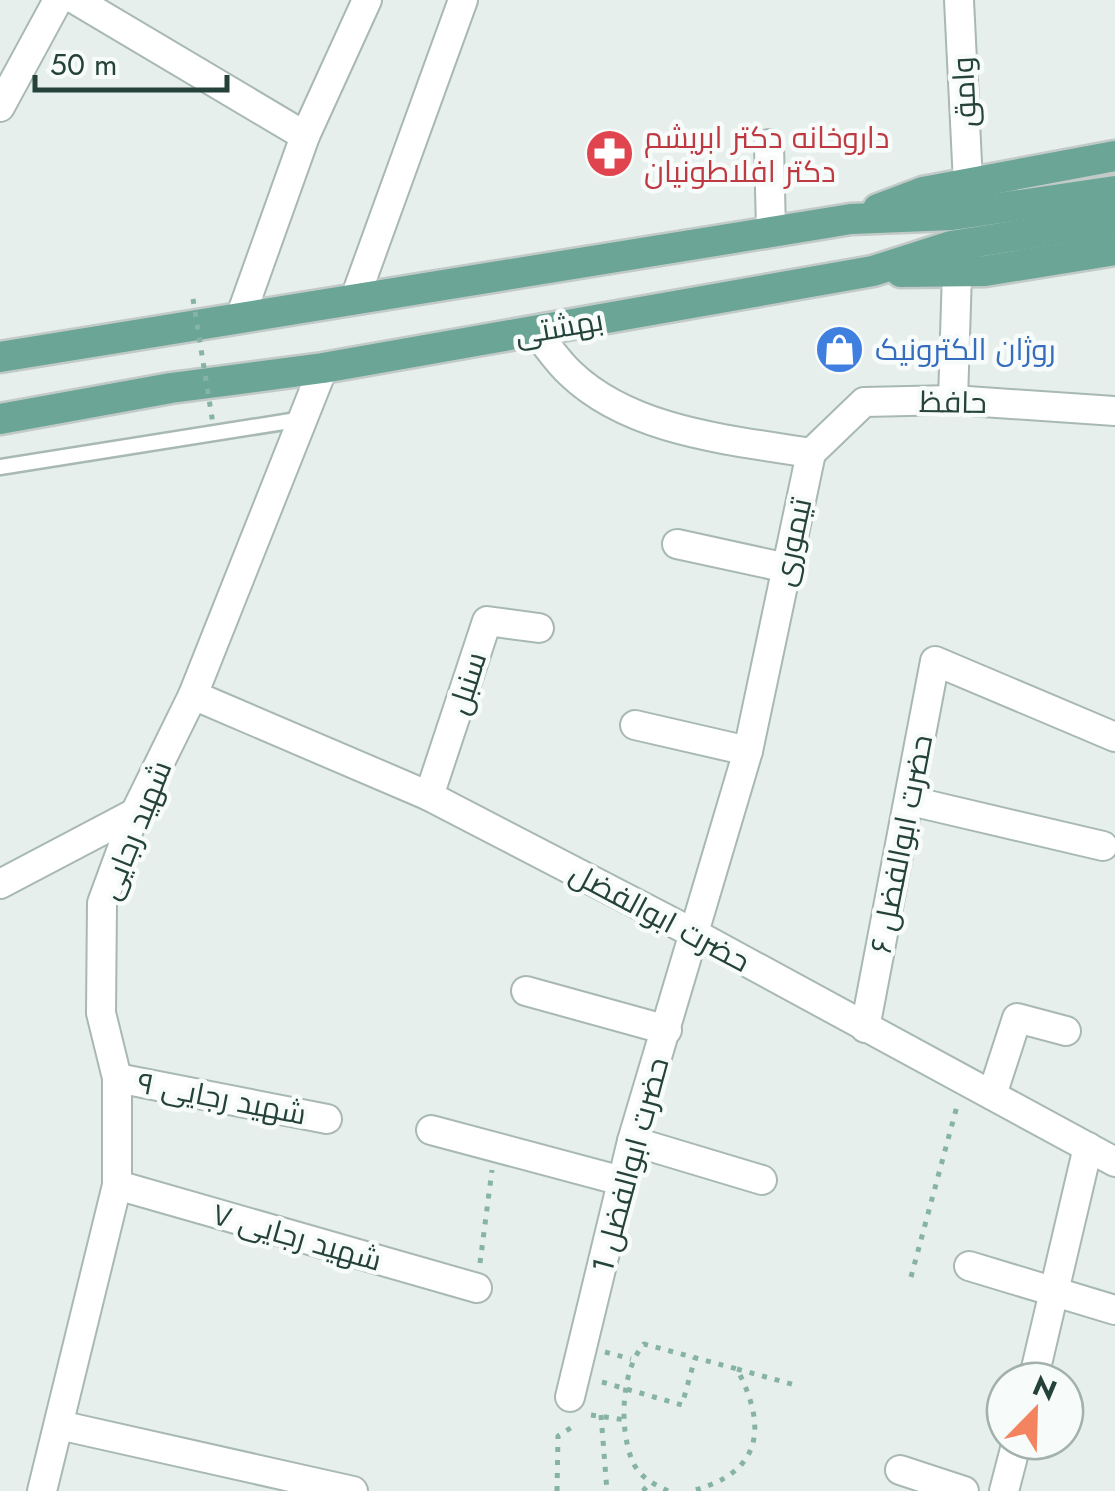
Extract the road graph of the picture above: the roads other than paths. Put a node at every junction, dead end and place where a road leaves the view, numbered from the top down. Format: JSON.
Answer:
{"nodes":[{"id":1,"x":58,"y":0,"type":"edge"},
{"id":2,"x":76,"y":0,"type":"edge"},
{"id":3,"x":367,"y":0,"type":"edge"},
{"id":4,"x":464,"y":0,"type":"edge"},
{"id":5,"x":959,"y":0,"type":"edge"},
{"id":6,"x":107,"y":7,"type":"edge"},
{"id":7,"x":0,"y":107,"type":"edge"},
{"id":8,"x":305,"y":136,"type":"junction"},
{"id":9,"x":769,"y":144,"type":"dead end"},
{"id":10,"x":1115,"y":156,"type":"edge"},
{"id":11,"x":968,"y":183,"type":"junction"},
{"id":12,"x":1115,"y":191,"type":"edge"},
{"id":13,"x":852,"y":219,"type":"junction"},
{"id":14,"x":1115,"y":220,"type":"edge"},
{"id":15,"x":771,"y":232,"type":"junction"},
{"id":16,"x":1115,"y":250,"type":"edge"},
{"id":17,"x":873,"y":272,"type":"junction"},
{"id":18,"x":957,"y":272,"type":"junction"},
{"id":19,"x":355,"y":298,"type":"junction"},
{"id":20,"x":240,"y":318,"type":"junction"},
{"id":21,"x":534,"y":331,"type":"junction"},
{"id":22,"x":0,"y":357,"type":"edge"},
{"id":23,"x":323,"y":368,"type":"junction"},
{"id":24,"x":953,"y":400,"type":"junction"},
{"id":25,"x":1115,"y":411,"type":"edge"},
{"id":26,"x":0,"y":419,"type":"edge"},
{"id":27,"x":304,"y":419,"type":"junction"},
{"id":28,"x":811,"y":453,"type":"junction"},
{"id":29,"x":0,"y":466,"type":"edge"},
{"id":30,"x":677,"y":544,"type":"dead end"},
{"id":31,"x":787,"y":568,"type":"junction"},
{"id":32,"x":540,"y":628,"type":"dead end"},
{"id":33,"x":193,"y":694,"type":"junction"},
{"id":34,"x":634,"y":725,"type":"dead end"},
{"id":35,"x":1115,"y":737,"type":"edge"},
{"id":36,"x":748,"y":751,"type":"junction"},
{"id":37,"x":429,"y":796,"type":"junction"},
{"id":38,"x":911,"y":800,"type":"junction"},
{"id":39,"x":135,"y":813,"type":"junction"},
{"id":40,"x":1103,"y":846,"type":"dead end"},
{"id":41,"x":0,"y":884,"type":"edge"},
{"id":42,"x":697,"y":935,"type":"junction"},
{"id":43,"x":526,"y":990,"type":"dead end"},
{"id":44,"x":865,"y":1028,"type":"junction"},
{"id":45,"x":667,"y":1030,"type":"junction"},
{"id":46,"x":1066,"y":1031,"type":"dead end"},
{"id":47,"x":117,"y":1078,"type":"junction"},
{"id":48,"x":992,"y":1095,"type":"junction"},
{"id":49,"x":327,"y":1119,"type":"dead end"},
{"id":50,"x":431,"y":1130,"type":"dead end"},
{"id":51,"x":632,"y":1141,"type":"junction"},
{"id":52,"x":1088,"y":1148,"type":"junction"},
{"id":53,"x":1115,"y":1162,"type":"edge"},
{"id":54,"x":622,"y":1180,"type":"junction"},
{"id":55,"x":762,"y":1180,"type":"dead end"},
{"id":56,"x":118,"y":1185,"type":"junction"},
{"id":57,"x":969,"y":1266,"type":"dead end"},
{"id":58,"x":477,"y":1288,"type":"road end"},
{"id":59,"x":1056,"y":1295,"type":"junction"},
{"id":60,"x":1115,"y":1310,"type":"edge"},
{"id":61,"x":1039,"y":1361,"type":"edge"},
{"id":62,"x":570,"y":1397,"type":"dead end"},
{"id":63,"x":59,"y":1425,"type":"junction"},
{"id":64,"x":1012,"y":1461,"type":"edge"},
{"id":65,"x":900,"y":1470,"type":"dead end"},
{"id":66,"x":42,"y":1491,"type":"edge"},
{"id":67,"x":353,"y":1491,"type":"edge"},
{"id":68,"x":964,"y":1491,"type":"edge"},
{"id":69,"x":1004,"y":1491,"type":"edge"}],
"edges":[{"from":1,"to":7,"type":"street"},
{"from":2,"to":6,"type":"street"},
{"from":3,"to":8,"type":"street"},
{"from":4,"to":19,"type":"street"},
{"from":5,"to":11,"type":"street","name":"وامق"},
{"from":6,"to":8,"type":"street"},
{"from":8,"to":20,"type":"street"},
{"from":9,"to":15,"type":"street"},
{"from":10,"to":11,"type":"main road"},
{"from":11,"to":13,"type":"main road"},
{"from":12,"to":13,"type":"main road","name":"بهشتی"},
{"from":13,"to":15,"type":"main road","name":"بهشتی"},
{"from":14,"to":17,"type":"main road","name":"بهشتی"},
{"from":15,"to":19,"type":"main road","name":"بهشتی"},
{"from":16,"to":18,"type":"main road"},
{"from":17,"to":18,"type":"main road"},
{"from":17,"to":21,"type":"main road","name":"بهشتی"},
{"from":18,"to":24,"type":"street"},
{"from":19,"to":20,"type":"main road","name":"بهشتی"},
{"from":20,"to":22,"type":"main road","name":"بهشتی"},
{"from":21,"to":23,"type":"main road","name":"بهشتی"},
{"from":21,"to":28,"type":"street"},
{"from":23,"to":26,"type":"main road","name":"بهشتی"},
{"from":23,"to":27,"type":"street","name":"شهید رجایی"},
{"from":24,"to":25,"type":"street","name":"حافظ"},
{"from":24,"to":28,"type":"street","name":"حافظ"},
{"from":27,"to":29,"type":"lane"},
{"from":27,"to":33,"type":"street","name":"شهید رجایی"},
{"from":28,"to":31,"type":"street","name":"تیموری"},
{"from":30,"to":31,"type":"street"},
{"from":31,"to":36,"type":"street","name":"تیموری"},
{"from":32,"to":37,"type":"street","name":"سنبل"},
{"from":33,"to":37,"type":"street","name":"حضرت ابوالفضل"},
{"from":33,"to":39,"type":"street","name":"شهید رجایی"},
{"from":34,"to":36,"type":"street"},
{"from":35,"to":38,"type":"street","name":"حضرت ابوالفضل ۶"},
{"from":36,"to":42,"type":"street","name":"تیموری"},
{"from":37,"to":42,"type":"street","name":"حضرت ابوالفضل"},
{"from":38,"to":40,"type":"street"},
{"from":38,"to":44,"type":"street","name":"حضرت ابوالفضل ۶"},
{"from":39,"to":41,"type":"street"},
{"from":39,"to":47,"type":"street","name":"شهید رجایی"},
{"from":42,"to":44,"type":"street","name":"حضرت ابوالفضل"},
{"from":42,"to":45,"type":"street","name":"حضرت ابوالفضل 1"},
{"from":43,"to":45,"type":"street"},
{"from":44,"to":48,"type":"street","name":"حضرت ابوالفضل"},
{"from":45,"to":51,"type":"street","name":"حضرت ابوالفضل 1"},
{"from":46,"to":48,"type":"street"},
{"from":47,"to":49,"type":"street","name":"شهید رجایی ۹"},
{"from":47,"to":56,"type":"street","name":"شهید رجایی"},
{"from":48,"to":52,"type":"street","name":"حضرت ابوالفضل"},
{"from":50,"to":54,"type":"street"},
{"from":51,"to":54,"type":"street","name":"حضرت ابوالفضل 1"},
{"from":51,"to":55,"type":"street"},
{"from":52,"to":53,"type":"street","name":"حضرت ابوالفضل"},
{"from":52,"to":59,"type":"street"},
{"from":54,"to":62,"type":"street","name":"حضرت ابوالفضل 1"},
{"from":56,"to":58,"type":"street","name":"شهید رجایی ۷"},
{"from":56,"to":63,"type":"street","name":"شهید رجایی"},
{"from":57,"to":59,"type":"street"},
{"from":59,"to":60,"type":"street"},
{"from":59,"to":61,"type":"street"},
{"from":63,"to":66,"type":"street","name":"شهید رجایی"},
{"from":63,"to":67,"type":"street"},
{"from":64,"to":69,"type":"street"},
{"from":65,"to":68,"type":"street"}]}
